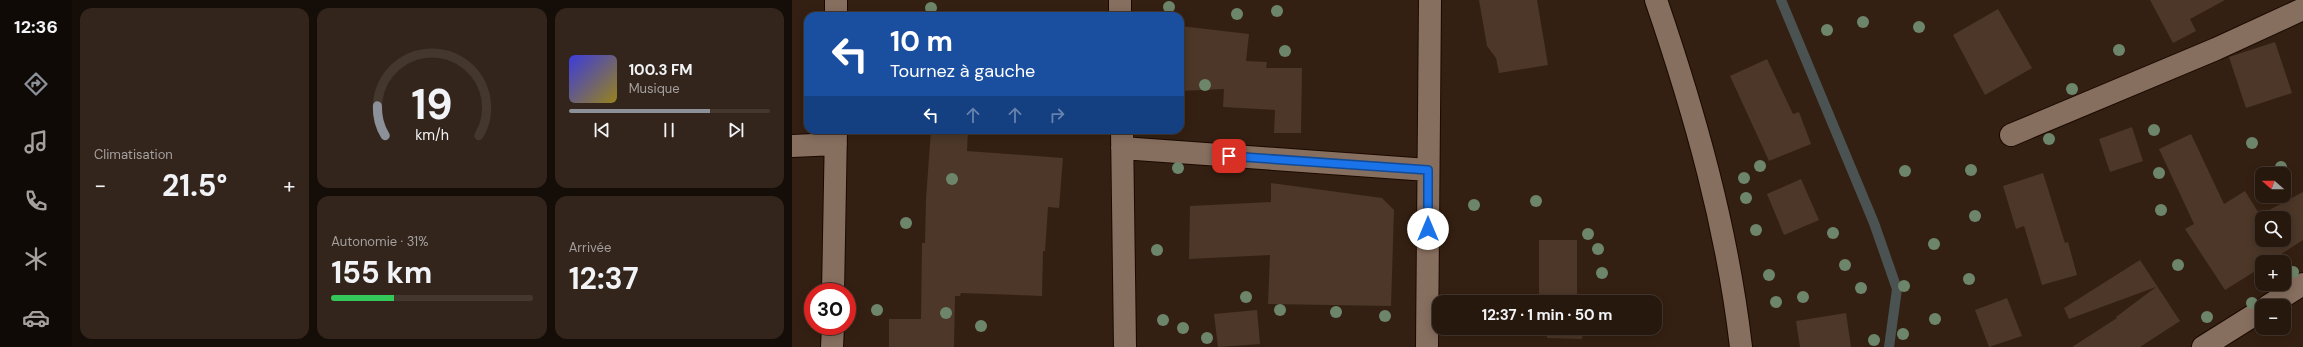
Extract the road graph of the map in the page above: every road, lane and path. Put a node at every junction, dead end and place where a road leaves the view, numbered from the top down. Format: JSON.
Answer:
{"nodes":[{"id":1,"x":836,"y":0,"type":"edge"},
{"id":2,"x":1120,"y":0,"type":"edge"},
{"id":3,"x":1430,"y":0,"type":"edge"},
{"id":4,"x":1656,"y":0,"type":"edge"},
{"id":5,"x":2303,"y":9,"type":"edge"},
{"id":6,"x":836,"y":12,"type":"edge"},
{"id":7,"x":1120,"y":12,"type":"edge"},
{"id":8,"x":2011,"y":135,"type":"dead end"},
{"id":9,"x":836,"y":137,"type":"edge"},
{"id":10,"x":1122,"y":139,"type":"edge"},
{"id":11,"x":792,"y":146,"type":"edge"},
{"id":12,"x":1428,"y":170,"type":"junction"},
{"id":13,"x":833,"y":283,"type":"edge"},
{"id":14,"x":2303,"y":284,"type":"edge"},
{"id":15,"x":2279,"y":299,"type":"edge"},
{"id":16,"x":2255,"y":314,"type":"edge"},
{"id":17,"x":833,"y":335,"type":"edge"},
{"id":18,"x":832,"y":347,"type":"edge"},
{"id":19,"x":1125,"y":347,"type":"edge"},
{"id":20,"x":1427,"y":347,"type":"edge"},
{"id":21,"x":1741,"y":347,"type":"edge"},
{"id":22,"x":2204,"y":347,"type":"edge"}],
"edges":[{"from":1,"to":6,"type":"street"},
{"from":2,"to":7,"type":"street"},
{"from":3,"to":12,"type":"street"},
{"from":4,"to":21,"type":"street"},
{"from":5,"to":8,"type":"street"},
{"from":9,"to":11,"type":"street"},
{"from":9,"to":13,"type":"street"},
{"from":10,"to":12,"type":"street"},
{"from":10,"to":19,"type":"street"},
{"from":12,"to":20,"type":"street"},
{"from":14,"to":15,"type":"street"},
{"from":16,"to":22,"type":"street"},
{"from":17,"to":18,"type":"street"}]}
